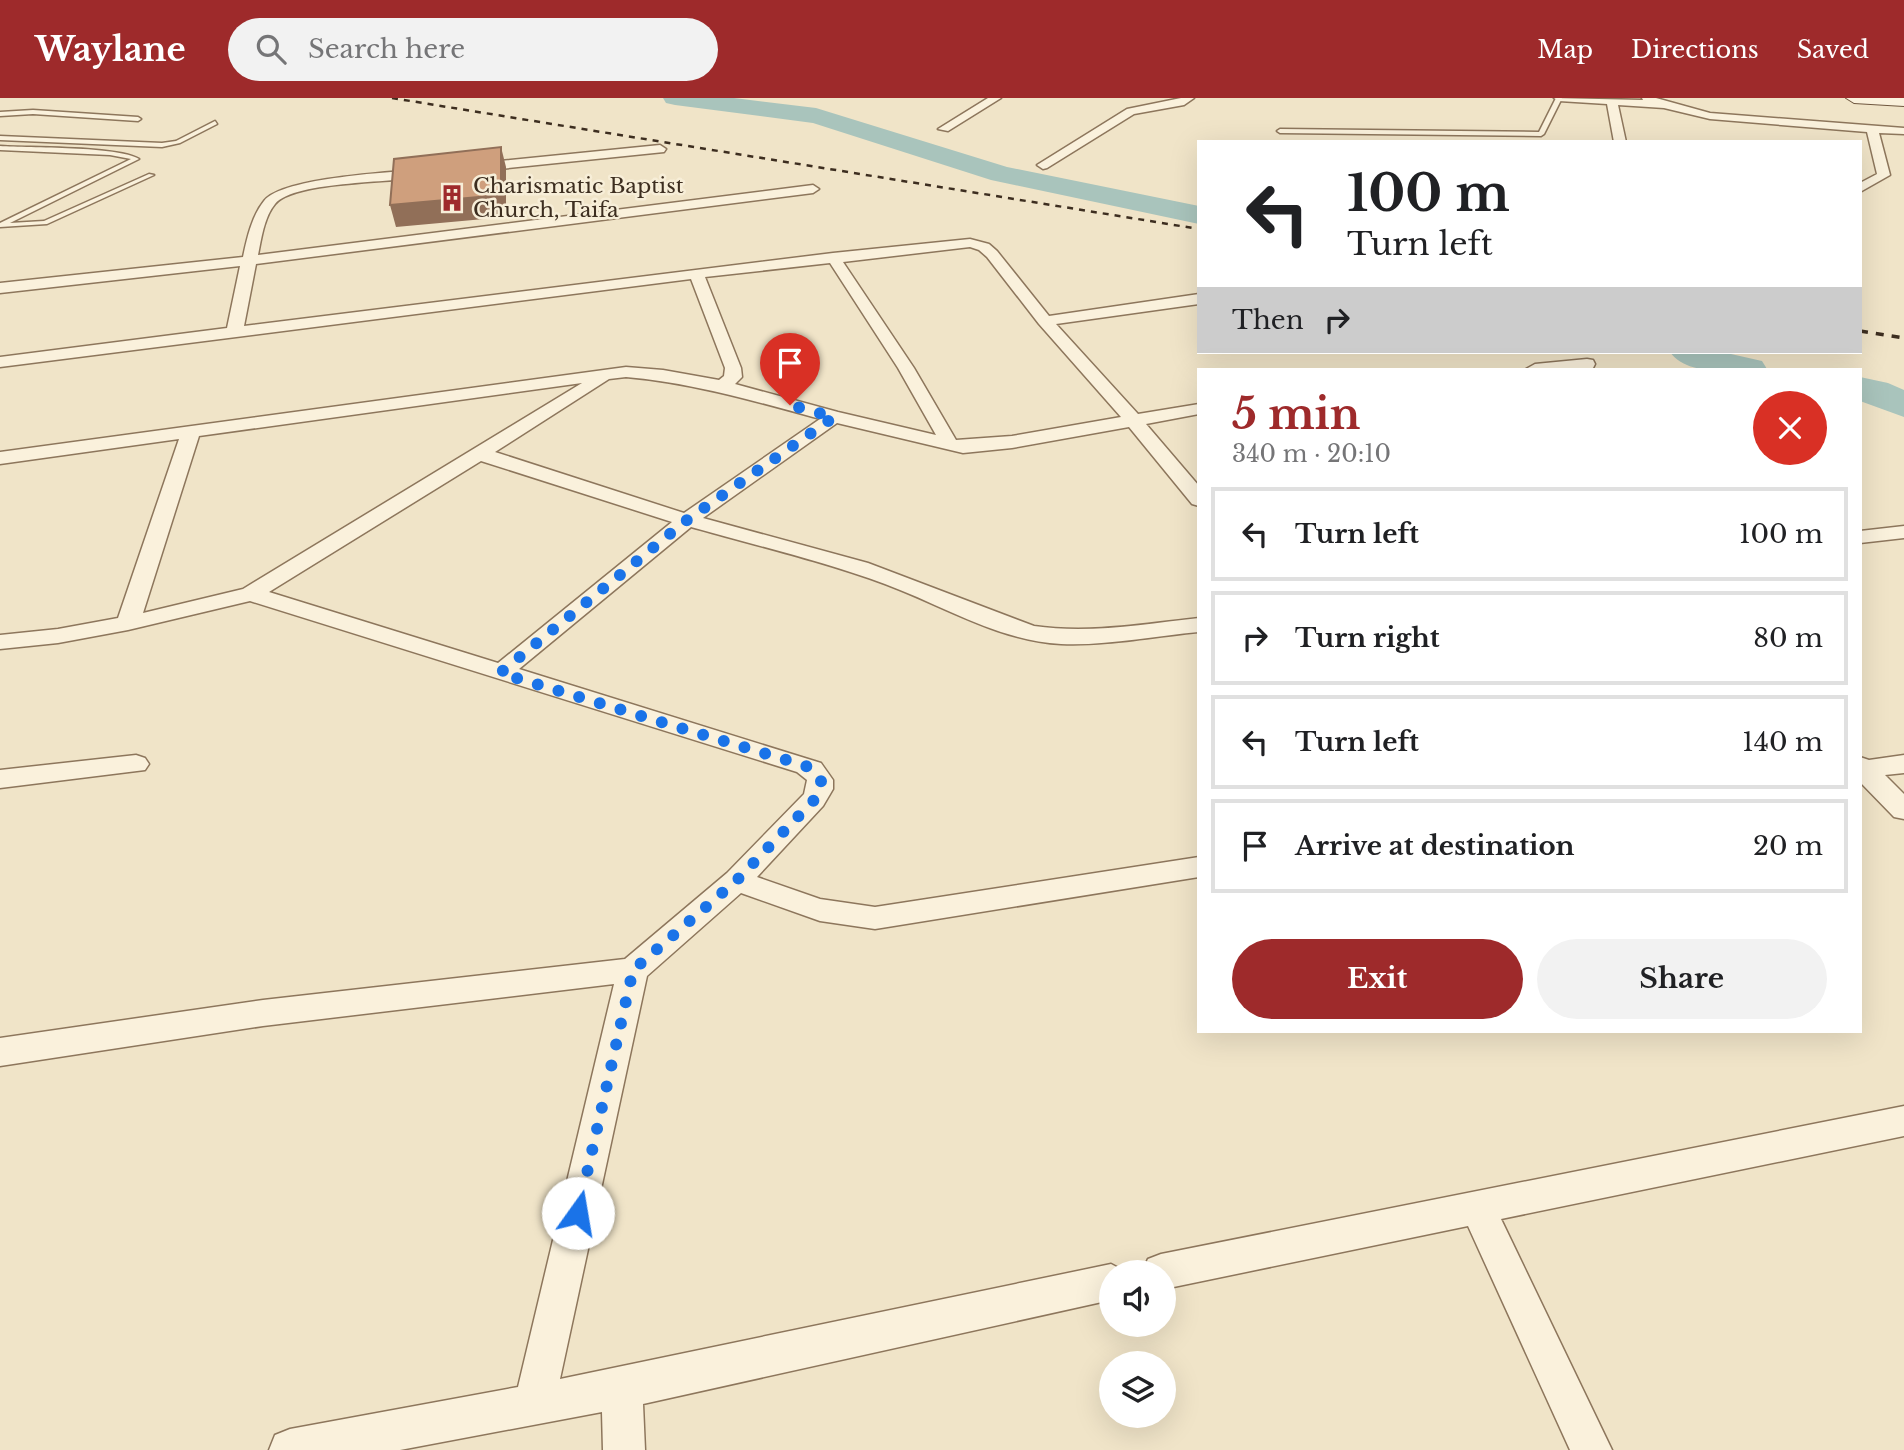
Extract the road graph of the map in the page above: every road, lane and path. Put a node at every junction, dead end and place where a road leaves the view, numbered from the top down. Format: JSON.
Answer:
{"nodes":[{"id":1,"x":996,"y":98,"type":"edge"},
{"id":2,"x":1189,"y":98,"type":"edge"},
{"id":3,"x":1559,"y":98,"type":"edge"},
{"id":4,"x":1647,"y":98,"type":"edge"},
{"id":5,"x":1681,"y":98,"type":"edge"},
{"id":6,"x":1854,"y":98,"type":"edge"},
{"id":7,"x":1904,"y":101,"type":"edge"},
{"id":8,"x":1612,"y":103,"type":"junction"},
{"id":9,"x":1664,"y":105,"type":"junction"},
{"id":10,"x":0,"y":114,"type":"edge"},
{"id":11,"x":1734,"y":118,"type":"junction"},
{"id":12,"x":138,"y":119,"type":"dead end"},
{"id":13,"x":215,"y":123,"type":"dead end"},
{"id":14,"x":944,"y":128,"type":"dead end"},
{"id":15,"x":1872,"y":128,"type":"junction"},
{"id":16,"x":1280,"y":131,"type":"dead end"},
{"id":17,"x":1904,"y":131,"type":"edge"},
{"id":18,"x":0,"y":138,"type":"edge"},
{"id":19,"x":1620,"y":140,"type":"edge"},
{"id":20,"x":0,"y":148,"type":"edge"},
{"id":21,"x":660,"y":149,"type":"dead end"},
{"id":22,"x":1044,"y":165,"type":"dead end"},
{"id":23,"x":449,"y":170,"type":"joint"},
{"id":24,"x":151,"y":175,"type":"dead end"},
{"id":25,"x":1862,"y":187,"type":"edge"},
{"id":26,"x":813,"y":189,"type":"dead end"},
{"id":27,"x":0,"y":225,"type":"edge"},
{"id":28,"x":833,"y":257,"type":"junction"},
{"id":29,"x":249,"y":261,"type":"junction"},
{"id":30,"x":696,"y":274,"type":"junction"},
{"id":31,"x":0,"y":288,"type":"edge"},
{"id":32,"x":1197,"y":299,"type":"edge"},
{"id":33,"x":1045,"y":321,"type":"junction"},
{"id":34,"x":235,"y":331,"type":"junction"},
{"id":35,"x":0,"y":362,"type":"edge"},
{"id":36,"x":1587,"y":364,"type":"dead end"},
{"id":37,"x":1545,"y":368,"type":"edge"},
{"id":38,"x":607,"y":374,"type":"junction"},
{"id":39,"x":723,"y":386,"type":"junction"},
{"id":40,"x":1197,"y":409,"type":"edge"},
{"id":41,"x":834,"y":417,"type":"junction"},
{"id":42,"x":1133,"y":420,"type":"junction"},
{"id":43,"x":191,"y":432,"type":"junction"},
{"id":44,"x":948,"y":445,"type":"junction"},
{"id":45,"x":477,"y":453,"type":"junction"},
{"id":46,"x":0,"y":458,"type":"edge"},
{"id":47,"x":1197,"y":498,"type":"edge"},
{"id":48,"x":687,"y":520,"type":"junction"},
{"id":49,"x":1904,"y":532,"type":"edge"},
{"id":50,"x":1862,"y":537,"type":"edge"},
{"id":51,"x":251,"y":594,"type":"junction"},
{"id":52,"x":128,"y":623,"type":"junction"},
{"id":53,"x":1197,"y":625,"type":"edge"},
{"id":54,"x":0,"y":642,"type":"edge"},
{"id":55,"x":500,"y":673,"type":"junction"},
{"id":56,"x":136,"y":764,"type":"dead end"},
{"id":57,"x":1904,"y":764,"type":"edge"},
{"id":58,"x":1862,"y":768,"type":"edge"},
{"id":59,"x":1862,"y":769,"type":"edge"},
{"id":60,"x":0,"y":779,"type":"edge"},
{"id":61,"x":1904,"y":810,"type":"edge"},
{"id":62,"x":1197,"y":867,"type":"edge"},
{"id":63,"x":737,"y":880,"type":"junction"},
{"id":64,"x":633,"y":970,"type":"junction"},
{"id":65,"x":0,"y":1052,"type":"edge"},
{"id":66,"x":1904,"y":1121,"type":"edge"},
{"id":67,"x":1478,"y":1209,"type":"junction"},
{"id":68,"x":1176,"y":1269,"type":"edge"},
{"id":69,"x":1099,"y":1285,"type":"edge"},
{"id":70,"x":622,"y":1388,"type":"junction"},
{"id":71,"x":535,"y":1402,"type":"junction"},
{"id":72,"x":290,"y":1450,"type":"edge"},
{"id":73,"x":624,"y":1450,"type":"edge"},
{"id":74,"x":1591,"y":1450,"type":"edge"}],
"edges":[{"from":1,"to":14,"type":"street"},
{"from":2,"to":22,"type":"street"},
{"from":3,"to":8,"type":"street"},
{"from":3,"to":16,"type":"lane"},
{"from":4,"to":9,"type":"street"},
{"from":5,"to":11,"type":"street"},
{"from":6,"to":7,"type":"main road"},
{"from":8,"to":9,"type":"street"},
{"from":8,"to":19,"type":"street"},
{"from":9,"to":11,"type":"street"},
{"from":10,"to":12,"type":"lane"},
{"from":11,"to":15,"type":"street"},
{"from":13,"to":18,"type":"lane"},
{"from":15,"to":17,"type":"street"},
{"from":15,"to":25,"type":"street"},
{"from":20,"to":27,"type":"lane"},
{"from":21,"to":23,"type":"street"},
{"from":23,"to":29,"type":"street"},
{"from":24,"to":27,"type":"lane"},
{"from":26,"to":29,"type":"street"},
{"from":28,"to":30,"type":"street"},
{"from":28,"to":33,"type":"street"},
{"from":28,"to":44,"type":"street"},
{"from":29,"to":31,"type":"street"},
{"from":29,"to":34,"type":"street"},
{"from":30,"to":34,"type":"street"},
{"from":30,"to":39,"type":"street"},
{"from":32,"to":33,"type":"street"},
{"from":33,"to":42,"type":"street"},
{"from":34,"to":35,"type":"street"},
{"from":36,"to":37,"type":"street"},
{"from":38,"to":39,"type":"street"},
{"from":38,"to":43,"type":"street"},
{"from":38,"to":45,"type":"street"},
{"from":39,"to":41,"type":"street"},
{"from":40,"to":42,"type":"street"},
{"from":41,"to":44,"type":"street"},
{"from":41,"to":48,"type":"street"},
{"from":42,"to":44,"type":"street"},
{"from":42,"to":47,"type":"street"},
{"from":43,"to":46,"type":"street"},
{"from":43,"to":52,"type":"street"},
{"from":45,"to":48,"type":"street"},
{"from":45,"to":51,"type":"street"},
{"from":48,"to":53,"type":"street"},
{"from":48,"to":55,"type":"street"},
{"from":49,"to":50,"type":"street"},
{"from":51,"to":52,"type":"street"},
{"from":51,"to":55,"type":"street"},
{"from":52,"to":54,"type":"street"},
{"from":55,"to":63,"type":"street"},
{"from":56,"to":60,"type":"street"},
{"from":57,"to":58,"type":"street"},
{"from":59,"to":61,"type":"street"},
{"from":62,"to":63,"type":"street"},
{"from":63,"to":64,"type":"street"},
{"from":64,"to":65,"type":"street"},
{"from":64,"to":71,"type":"street"},
{"from":66,"to":67,"type":"street"},
{"from":67,"to":68,"type":"street"},
{"from":67,"to":74,"type":"street"},
{"from":69,"to":70,"type":"street"},
{"from":70,"to":71,"type":"street"},
{"from":70,"to":73,"type":"street"},
{"from":71,"to":72,"type":"street"}]}
